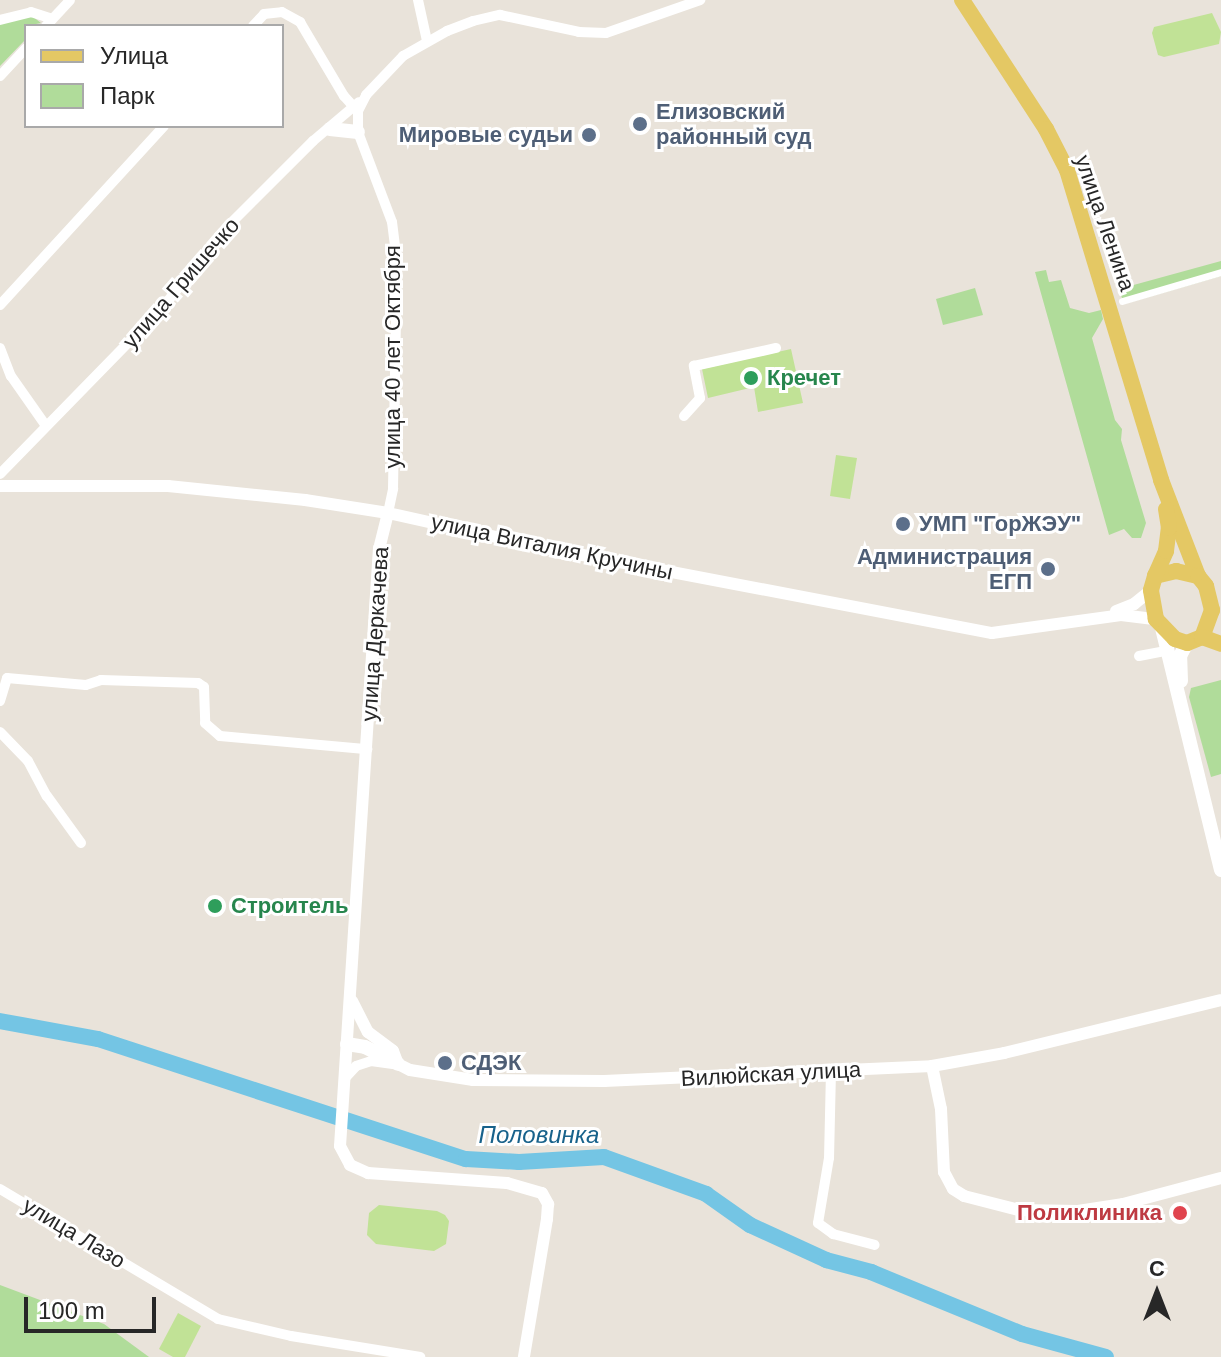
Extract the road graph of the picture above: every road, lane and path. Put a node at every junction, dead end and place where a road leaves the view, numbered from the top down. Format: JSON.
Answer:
{"nodes":[{"id":1,"x":70,"y":0,"type":"edge"},
{"id":2,"x":418,"y":0,"type":"edge"},
{"id":3,"x":700,"y":0,"type":"edge"},
{"id":4,"x":962,"y":0,"type":"edge"},
{"id":5,"x":0,"y":20,"type":"edge"},
{"id":6,"x":49,"y":23,"type":"edge"},
{"id":7,"x":255,"y":24,"type":"edge"},
{"id":8,"x":427,"y":41,"type":"junction"},
{"id":9,"x":24,"y":50,"type":"edge"},
{"id":10,"x":0,"y":76,"type":"edge"},
{"id":11,"x":366,"y":95,"type":"junction"},
{"id":12,"x":354,"y":107,"type":"junction"},
{"id":13,"x":162,"y":128,"type":"edge"},
{"id":14,"x":330,"y":129,"type":"junction"},
{"id":15,"x":358,"y":132,"type":"junction"},
{"id":16,"x":1221,"y":272,"type":"edge"},
{"id":17,"x":1122,"y":301,"type":"dead end"},
{"id":18,"x":0,"y":305,"type":"edge"},
{"id":19,"x":0,"y":348,"type":"edge"},
{"id":20,"x":776,"y":348,"type":"dead end"},
{"id":21,"x":684,"y":416,"type":"dead end"},
{"id":22,"x":46,"y":426,"type":"junction"},
{"id":23,"x":0,"y":474,"type":"edge"},
{"id":24,"x":1161,"y":480,"type":"junction"},
{"id":25,"x":0,"y":486,"type":"edge"},
{"id":26,"x":388,"y":513,"type":"junction"},
{"id":27,"x":1153,"y":583,"type":"junction"},
{"id":28,"x":1213,"y":596,"type":"edge"},
{"id":29,"x":1100,"y":617,"type":"junction"},
{"id":30,"x":1159,"y":624,"type":"junction"},
{"id":31,"x":1195,"y":640,"type":"junction"},
{"id":32,"x":1221,"y":644,"type":"edge"},
{"id":33,"x":1165,"y":651,"type":"junction"},
{"id":34,"x":1139,"y":656,"type":"dead end"},
{"id":35,"x":1181,"y":697,"type":"junction"},
{"id":36,"x":0,"y":701,"type":"edge"},
{"id":37,"x":0,"y":732,"type":"edge"},
{"id":38,"x":367,"y":752,"type":"junction"},
{"id":39,"x":81,"y":843,"type":"dead end"},
{"id":40,"x":1221,"y":870,"type":"edge"},
{"id":41,"x":350,"y":999,"type":"junction"},
{"id":42,"x":1221,"y":1000,"type":"edge"},
{"id":43,"x":347,"y":1044,"type":"junction"},
{"id":44,"x":398,"y":1064,"type":"junction"},
{"id":45,"x":932,"y":1066,"type":"junction"},
{"id":46,"x":831,"y":1071,"type":"junction"},
{"id":47,"x":345,"y":1082,"type":"junction"},
{"id":48,"x":1221,"y":1178,"type":"edge"},
{"id":49,"x":0,"y":1189,"type":"edge"},
{"id":50,"x":875,"y":1245,"type":"dead end"},
{"id":51,"x":420,"y":1357,"type":"edge"},
{"id":52,"x":524,"y":1357,"type":"edge"}],
"edges":[{"from":1,"to":6,"type":"street"},
{"from":2,"to":8,"type":"street"},
{"from":3,"to":8,"type":"street"},
{"from":4,"to":24,"type":"main road","name":"улица Ленина"},
{"from":5,"to":6,"type":"street"},
{"from":7,"to":12,"type":"street"},
{"from":8,"to":11,"type":"street"},
{"from":9,"to":10,"type":"street"},
{"from":11,"to":12,"type":"street","name":"улица Гришечко"},
{"from":11,"to":15,"type":"street"},
{"from":12,"to":14,"type":"street","name":"улица Гришечко"},
{"from":13,"to":18,"type":"street"},
{"from":14,"to":15,"type":"main road"},
{"from":14,"to":22,"type":"street","name":"улица Гришечко"},
{"from":15,"to":26,"type":"street","name":"улица 40 лет Октября"},
{"from":16,"to":17,"type":"street"},
{"from":19,"to":22,"type":"street"},
{"from":20,"to":21,"type":"street"},
{"from":22,"to":23,"type":"street","name":"улица Гришечко"},
{"from":24,"to":27,"type":"main road","name":"улица Ленина"},
{"from":24,"to":28,"type":"main road","name":"улица Ленина"},
{"from":25,"to":26,"type":"street","name":"улица Виталия Кручины"},
{"from":26,"to":29,"type":"street","name":"улица Виталия Кручины"},
{"from":26,"to":38,"type":"street","name":"улица Деркачева"},
{"from":27,"to":28,"type":"main road"},
{"from":27,"to":29,"type":"street","name":"улица Виталия Кручины"},
{"from":27,"to":30,"type":"main road"},
{"from":28,"to":31,"type":"main road"},
{"from":29,"to":30,"type":"street","name":"улица Виталия Кручины"},
{"from":30,"to":31,"type":"main road"},
{"from":30,"to":33,"type":"main road"},
{"from":31,"to":32,"type":"main road"},
{"from":31,"to":35,"type":"main road"},
{"from":33,"to":34,"type":"street"},
{"from":33,"to":35,"type":"main road"},
{"from":35,"to":40,"type":"main road"},
{"from":36,"to":38,"type":"street"},
{"from":37,"to":39,"type":"street"},
{"from":38,"to":41,"type":"street","name":"улица Деркачева"},
{"from":41,"to":43,"type":"street","name":"улица Деркачева"},
{"from":41,"to":44,"type":"street"},
{"from":42,"to":45,"type":"street","name":"Вилюйская улица"},
{"from":43,"to":44,"type":"main road"},
{"from":43,"to":47,"type":"street","name":"улица Деркачева"},
{"from":44,"to":46,"type":"street","name":"Вилюйская улица"},
{"from":44,"to":47,"type":"street"},
{"from":45,"to":46,"type":"street","name":"Вилюйская улица"},
{"from":45,"to":48,"type":"street"},
{"from":46,"to":50,"type":"street"},
{"from":47,"to":52,"type":"street","name":"улица Деркачева"},
{"from":49,"to":51,"type":"street","name":"улица Лазо"}]}
